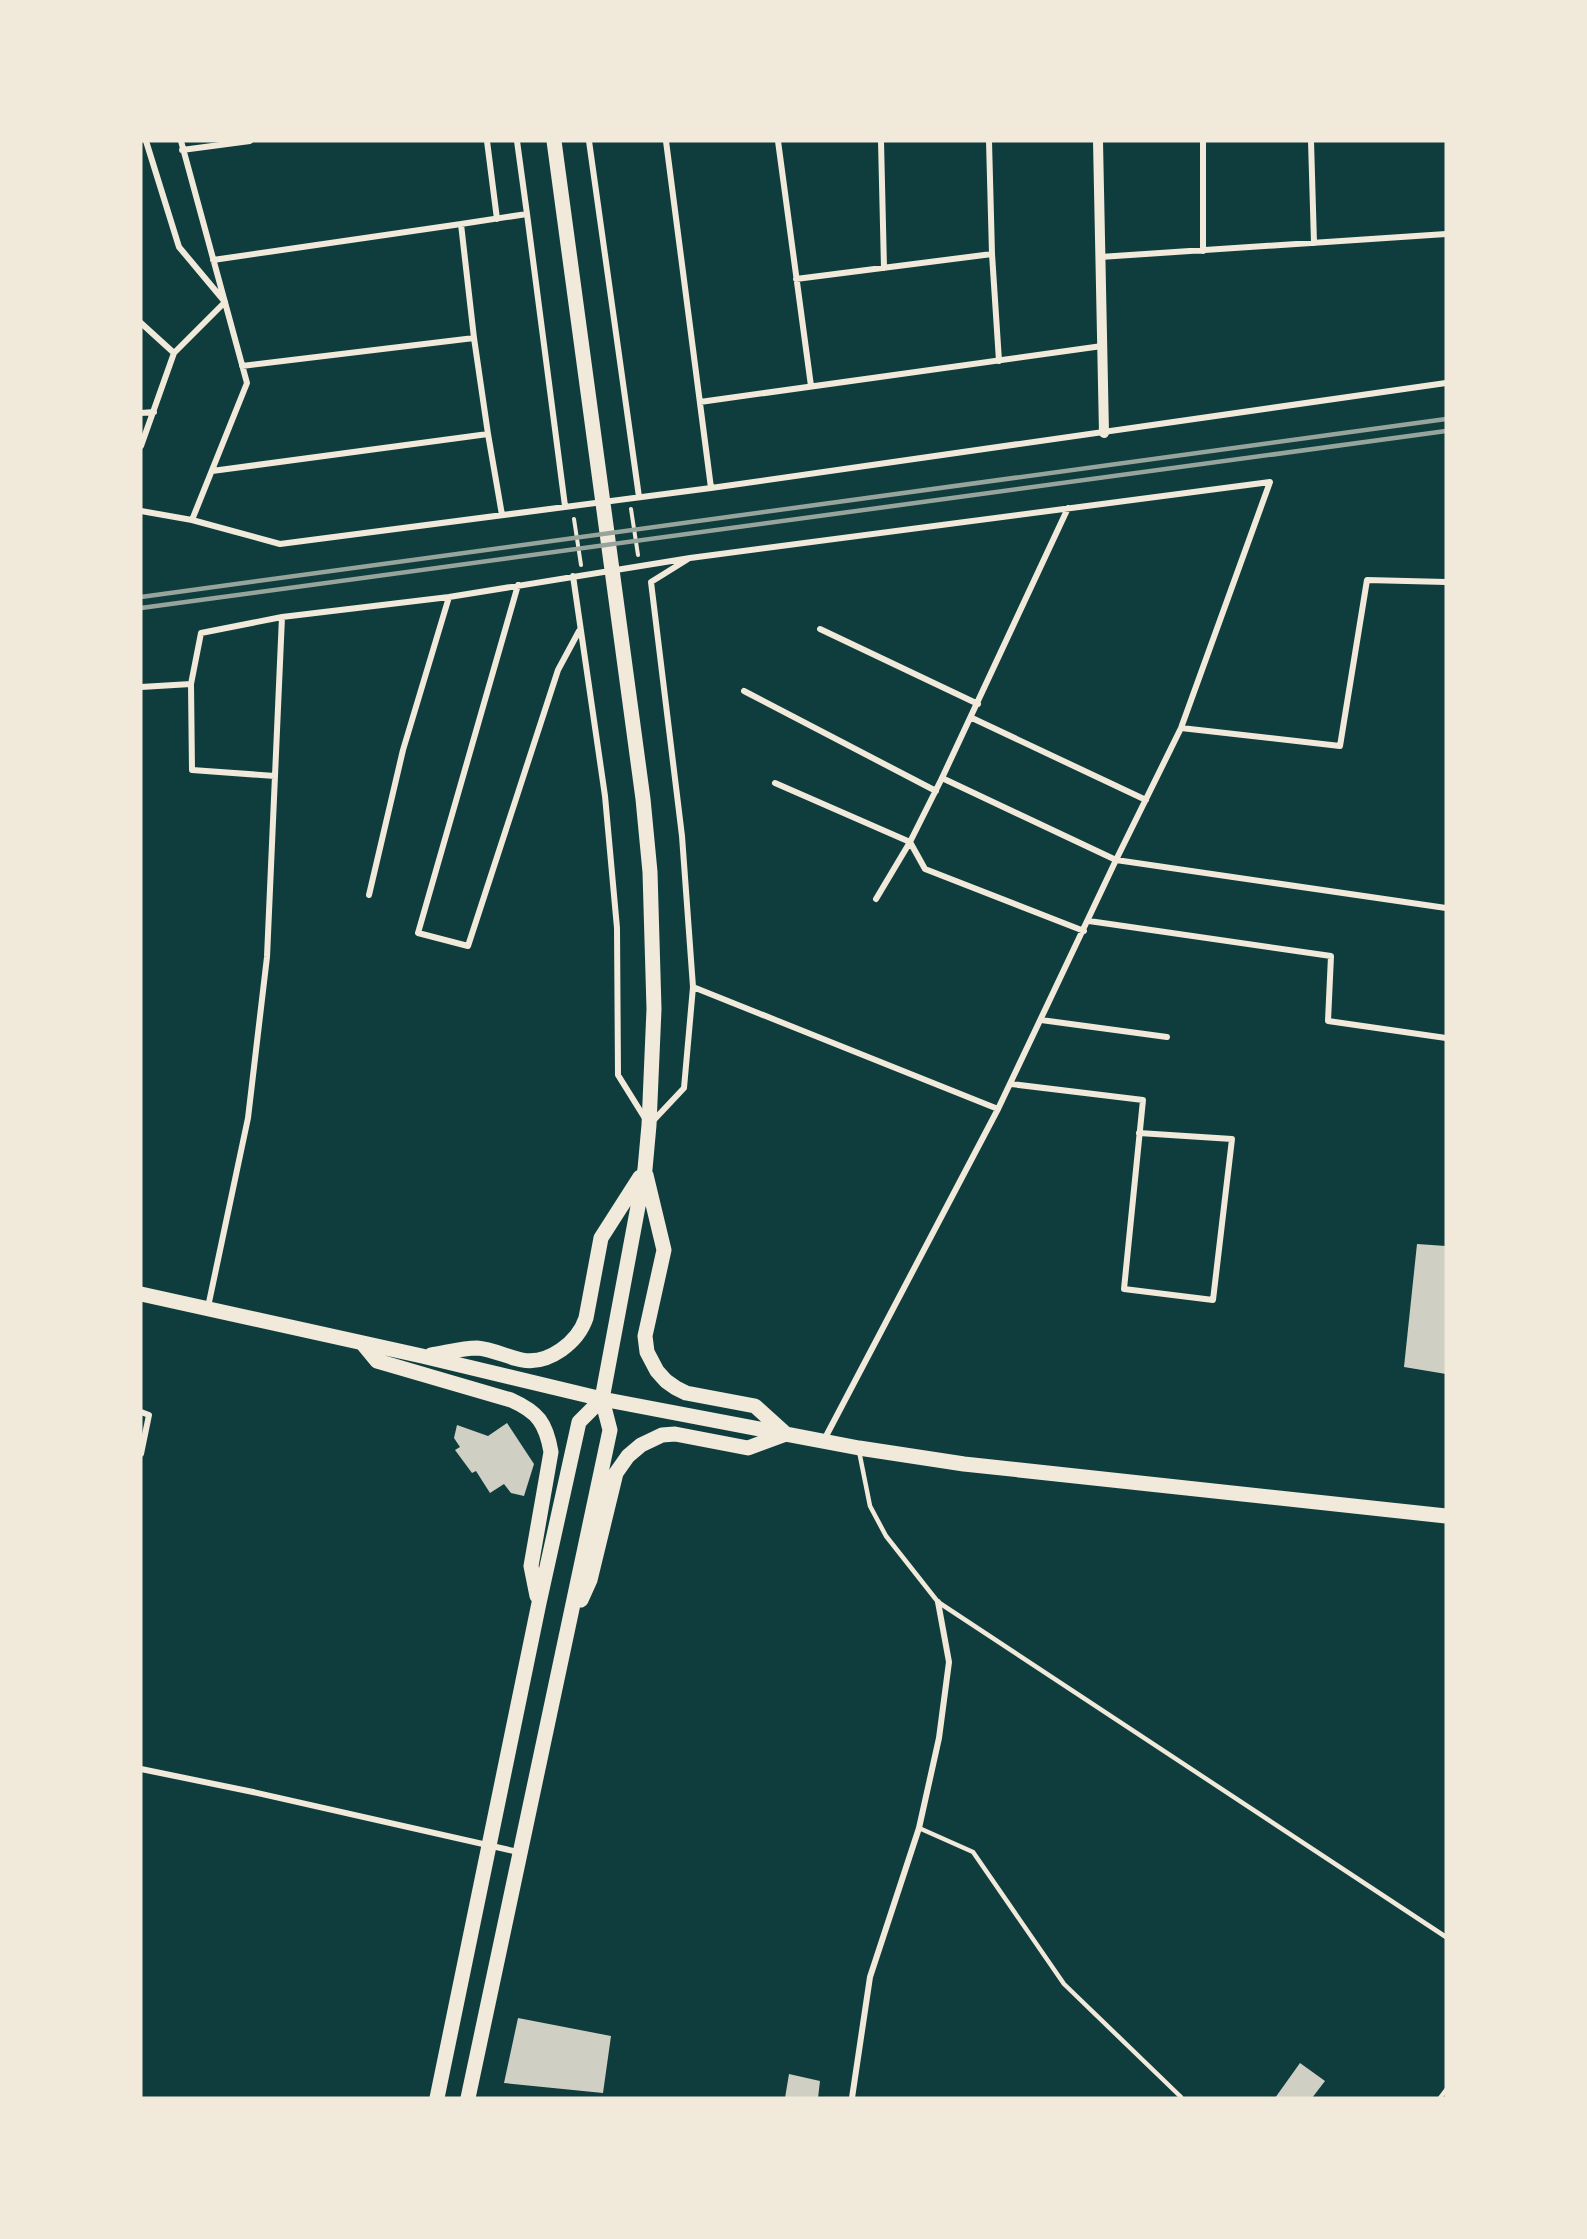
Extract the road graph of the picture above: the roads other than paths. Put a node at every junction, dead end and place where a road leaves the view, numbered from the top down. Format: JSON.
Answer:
{"nodes":[{"id":1,"x":146,"y":141,"type":"edge"},
{"id":2,"x":181,"y":141,"type":"edge"},
{"id":3,"x":250,"y":141,"type":"edge"},
{"id":4,"x":487,"y":141,"type":"edge"},
{"id":5,"x":518,"y":141,"type":"edge"},
{"id":6,"x":554,"y":141,"type":"edge"},
{"id":7,"x":589,"y":141,"type":"edge"},
{"id":8,"x":666,"y":141,"type":"edge"},
{"id":9,"x":778,"y":141,"type":"edge"},
{"id":10,"x":881,"y":141,"type":"edge"},
{"id":11,"x":989,"y":141,"type":"edge"},
{"id":12,"x":1098,"y":141,"type":"edge"},
{"id":13,"x":1203,"y":141,"type":"edge"},
{"id":14,"x":1311,"y":141,"type":"edge"},
{"id":15,"x":182,"y":150,"type":"junction"},
{"id":16,"x":527,"y":214,"type":"junction"},
{"id":17,"x":497,"y":219,"type":"junction"},
{"id":18,"x":461,"y":224,"type":"junction"},
{"id":19,"x":1446,"y":234,"type":"edge"},
{"id":20,"x":1314,"y":243,"type":"junction"},
{"id":21,"x":1203,"y":251,"type":"junction"},
{"id":22,"x":992,"y":254,"type":"junction"},
{"id":23,"x":1100,"y":257,"type":"junction"},
{"id":24,"x":213,"y":260,"type":"junction"},
{"id":25,"x":885,"y":268,"type":"junction"},
{"id":26,"x":796,"y":279,"type":"junction"},
{"id":27,"x":225,"y":302,"type":"junction"},
{"id":28,"x":141,"y":323,"type":"edge"},
{"id":29,"x":474,"y":338,"type":"junction"},
{"id":30,"x":1102,"y":346,"type":"junction"},
{"id":31,"x":174,"y":353,"type":"junction"},
{"id":32,"x":999,"y":361,"type":"junction"},
{"id":33,"x":242,"y":366,"type":"junction"},
{"id":34,"x":1446,"y":383,"type":"edge"},
{"id":35,"x":811,"y":386,"type":"junction"},
{"id":36,"x":700,"y":402,"type":"junction"},
{"id":37,"x":154,"y":412,"type":"junction"},
{"id":38,"x":141,"y":413,"type":"edge"},
{"id":39,"x":1104,"y":433,"type":"junction"},
{"id":40,"x":488,"y":434,"type":"junction"},
{"id":41,"x":141,"y":446,"type":"edge"},
{"id":42,"x":212,"y":471,"type":"junction"},
{"id":43,"x":711,"y":488,"type":"junction"},
{"id":44,"x":639,"y":497,"type":"junction"},
{"id":45,"x":565,"y":507,"type":"junction"},
{"id":46,"x":1068,"y":508,"type":"junction"},
{"id":47,"x":141,"y":511,"type":"edge"},
{"id":48,"x":502,"y":515,"type":"junction"},
{"id":49,"x":192,"y":520,"type":"junction"},
{"id":50,"x":690,"y":558,"type":"junction"},
{"id":51,"x":573,"y":576,"type":"junction"},
{"id":52,"x":1446,"y":582,"type":"edge"},
{"id":53,"x":518,"y":585,"type":"junction"},
{"id":54,"x":449,"y":597,"type":"junction"},
{"id":55,"x":282,"y":617,"type":"junction"},
{"id":56,"x":820,"y":629,"type":"dead end"},
{"id":57,"x":580,"y":631,"type":"junction"},
{"id":58,"x":191,"y":684,"type":"junction"},
{"id":59,"x":141,"y":687,"type":"edge"},
{"id":60,"x":744,"y":691,"type":"dead end"},
{"id":61,"x":978,"y":704,"type":"junction"},
{"id":62,"x":972,"y":718,"type":"junction"},
{"id":63,"x":1181,"y":728,"type":"junction"},
{"id":64,"x":275,"y":776,"type":"junction"},
{"id":65,"x":942,"y":778,"type":"junction"},
{"id":66,"x":775,"y":783,"type":"dead end"},
{"id":67,"x":936,"y":791,"type":"junction"},
{"id":68,"x":1146,"y":800,"type":"junction"},
{"id":69,"x":910,"y":842,"type":"junction"},
{"id":70,"x":1116,"y":860,"type":"junction"},
{"id":71,"x":369,"y":895,"type":"dead end"},
{"id":72,"x":876,"y":899,"type":"dead end"},
{"id":73,"x":1446,"y":908,"type":"edge"},
{"id":74,"x":1089,"y":921,"type":"junction"},
{"id":75,"x":1084,"y":931,"type":"junction"},
{"id":76,"x":693,"y":987,"type":"junction"},
{"id":77,"x":1041,"y":1020,"type":"junction"},
{"id":78,"x":1167,"y":1036,"type":"dead end"},
{"id":79,"x":1446,"y":1038,"type":"edge"},
{"id":80,"x":1011,"y":1084,"type":"junction"},
{"id":81,"x":998,"y":1109,"type":"junction"},
{"id":82,"x":649,"y":1125,"type":"junction"},
{"id":83,"x":1139,"y":1133,"type":"junction"},
{"id":84,"x":645,"y":1169,"type":"junction"},
{"id":85,"x":141,"y":1294,"type":"edge"},
{"id":86,"x":208,"y":1310,"type":"junction"},
{"id":87,"x":363,"y":1344,"type":"junction"},
{"id":88,"x":422,"y":1356,"type":"junction"},
{"id":89,"x":602,"y":1398,"type":"junction"},
{"id":90,"x":141,"y":1412,"type":"edge"},
{"id":91,"x":786,"y":1434,"type":"junction"},
{"id":92,"x":824,"y":1441,"type":"junction"},
{"id":93,"x":859,"y":1448,"type":"junction"},
{"id":94,"x":141,"y":1454,"type":"edge"},
{"id":95,"x":1446,"y":1516,"type":"edge"},
{"id":96,"x":938,"y":1602,"type":"junction"},
{"id":97,"x":539,"y":1604,"type":"junction"},
{"id":98,"x":571,"y":1621,"type":"junction"},
{"id":99,"x":141,"y":1769,"type":"edge"},
{"id":100,"x":920,"y":1828,"type":"junction"},
{"id":101,"x":490,"y":1846,"type":"junction"},
{"id":102,"x":520,"y":1852,"type":"junction"},
{"id":103,"x":1446,"y":1937,"type":"edge"},
{"id":104,"x":1446,"y":2090,"type":"edge"},
{"id":105,"x":1181,"y":2097,"type":"edge"},
{"id":106,"x":437,"y":2098,"type":"edge"},
{"id":107,"x":468,"y":2098,"type":"edge"},
{"id":108,"x":852,"y":2098,"type":"edge"},
{"id":109,"x":1440,"y":2098,"type":"edge"}],
"edges":[{"from":1,"to":27,"type":"street"},
{"from":2,"to":15,"type":"street"},
{"from":3,"to":15,"type":"street"},
{"from":4,"to":17,"type":"street"},
{"from":5,"to":16,"type":"street"},
{"from":6,"to":82,"type":"highway"},
{"from":7,"to":44,"type":"street"},
{"from":8,"to":36,"type":"street"},
{"from":9,"to":26,"type":"street"},
{"from":10,"to":25,"type":"street"},
{"from":11,"to":22,"type":"street"},
{"from":12,"to":23,"type":"street"},
{"from":13,"to":21,"type":"street"},
{"from":14,"to":20,"type":"street"},
{"from":15,"to":24,"type":"street"},
{"from":16,"to":17,"type":"street"},
{"from":16,"to":45,"type":"street"},
{"from":17,"to":18,"type":"street"},
{"from":18,"to":24,"type":"street"},
{"from":18,"to":29,"type":"street"},
{"from":19,"to":20,"type":"street"},
{"from":20,"to":21,"type":"street"},
{"from":21,"to":23,"type":"street"},
{"from":22,"to":25,"type":"street"},
{"from":22,"to":32,"type":"street"},
{"from":23,"to":30,"type":"street"},
{"from":24,"to":27,"type":"street"},
{"from":25,"to":26,"type":"street"},
{"from":26,"to":35,"type":"street"},
{"from":27,"to":31,"type":"street"},
{"from":27,"to":33,"type":"street"},
{"from":28,"to":31,"type":"street"},
{"from":29,"to":33,"type":"street"},
{"from":29,"to":40,"type":"street"},
{"from":30,"to":32,"type":"street"},
{"from":30,"to":39,"type":"street"},
{"from":31,"to":37,"type":"street"},
{"from":32,"to":35,"type":"street"},
{"from":33,"to":42,"type":"street"},
{"from":34,"to":39,"type":"street"},
{"from":35,"to":36,"type":"street"},
{"from":36,"to":43,"type":"street"},
{"from":37,"to":38,"type":"street"},
{"from":37,"to":41,"type":"street"},
{"from":39,"to":43,"type":"street"},
{"from":40,"to":42,"type":"street"},
{"from":40,"to":48,"type":"street"},
{"from":42,"to":49,"type":"street"},
{"from":43,"to":44,"type":"street"},
{"from":44,"to":45,"type":"street"},
{"from":45,"to":48,"type":"street"},
{"from":46,"to":50,"type":"street"},
{"from":46,"to":61,"type":"street"},
{"from":46,"to":63,"type":"street"},
{"from":47,"to":49,"type":"street"},
{"from":48,"to":49,"type":"street"},
{"from":50,"to":51,"type":"street"},
{"from":50,"to":76,"type":"street"},
{"from":51,"to":53,"type":"street"},
{"from":51,"to":57,"type":"street"},
{"from":52,"to":63,"type":"street"},
{"from":53,"to":54,"type":"street"},
{"from":53,"to":57,"type":"street"},
{"from":54,"to":55,"type":"street"},
{"from":54,"to":71,"type":"street"},
{"from":55,"to":58,"type":"street"},
{"from":55,"to":64,"type":"street"},
{"from":56,"to":61,"type":"street"},
{"from":57,"to":82,"type":"street"},
{"from":58,"to":59,"type":"street"},
{"from":58,"to":64,"type":"street"},
{"from":60,"to":67,"type":"street"},
{"from":61,"to":62,"type":"street"},
{"from":62,"to":65,"type":"street"},
{"from":62,"to":68,"type":"street"},
{"from":63,"to":68,"type":"street"},
{"from":64,"to":86,"type":"street"},
{"from":65,"to":67,"type":"street"},
{"from":65,"to":70,"type":"street"},
{"from":66,"to":69,"type":"street"},
{"from":67,"to":69,"type":"street"},
{"from":68,"to":70,"type":"street"},
{"from":69,"to":72,"type":"street"},
{"from":69,"to":75,"type":"street"},
{"from":70,"to":73,"type":"street"},
{"from":70,"to":74,"type":"street"},
{"from":74,"to":75,"type":"street"},
{"from":74,"to":79,"type":"street"},
{"from":75,"to":77,"type":"street"},
{"from":76,"to":81,"type":"street"},
{"from":76,"to":82,"type":"street"},
{"from":77,"to":78,"type":"street"},
{"from":77,"to":80,"type":"street"},
{"from":80,"to":81,"type":"street"},
{"from":80,"to":83,"type":"street"},
{"from":81,"to":92,"type":"street"},
{"from":82,"to":84,"type":"highway"},
{"from":83,"to":83,"type":"street"},
{"from":84,"to":88,"type":"highway"},
{"from":84,"to":89,"type":"highway"},
{"from":84,"to":91,"type":"highway"},
{"from":85,"to":86,"type":"highway"},
{"from":86,"to":87,"type":"highway"},
{"from":87,"to":88,"type":"highway"},
{"from":87,"to":97,"type":"highway"},
{"from":88,"to":89,"type":"highway"},
{"from":89,"to":91,"type":"highway"},
{"from":89,"to":97,"type":"highway"},
{"from":89,"to":98,"type":"highway"},
{"from":90,"to":94,"type":"street"},
{"from":91,"to":92,"type":"highway"},
{"from":91,"to":98,"type":"highway"},
{"from":92,"to":93,"type":"highway"},
{"from":93,"to":95,"type":"highway"},
{"from":93,"to":96,"type":"lane"},
{"from":96,"to":100,"type":"street"},
{"from":96,"to":103,"type":"lane"},
{"from":97,"to":101,"type":"highway"},
{"from":98,"to":102,"type":"highway"},
{"from":99,"to":101,"type":"street"},
{"from":100,"to":105,"type":"lane"},
{"from":100,"to":108,"type":"street"},
{"from":101,"to":102,"type":"street"},
{"from":101,"to":106,"type":"highway"},
{"from":102,"to":107,"type":"highway"},
{"from":104,"to":109,"type":"lane"}]}
